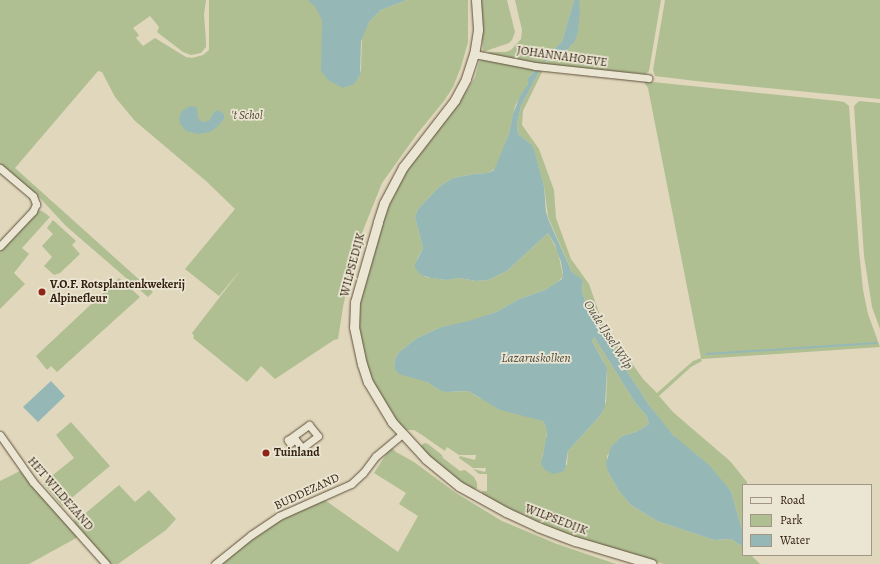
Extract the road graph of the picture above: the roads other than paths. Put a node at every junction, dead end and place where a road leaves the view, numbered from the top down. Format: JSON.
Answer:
{"nodes":[{"id":1,"x":476,"y":0,"type":"edge"},
{"id":2,"x":474,"y":54,"type":"junction"},
{"id":3,"x":648,"y":78,"type":"dead end"},
{"id":4,"x":0,"y":168,"type":"edge"},
{"id":5,"x":0,"y":246,"type":"edge"},
{"id":6,"x":402,"y":434,"type":"junction"},
{"id":7,"x":0,"y":435,"type":"edge"},
{"id":8,"x":106,"y":564,"type":"edge"},
{"id":9,"x":215,"y":564,"type":"edge"},
{"id":10,"x":652,"y":564,"type":"edge"}],
"edges":[{"from":1,"to":2,"type":"main road","name":"WILPSEDIJK"},
{"from":2,"to":3,"type":"street","name":"JOHANNAHOEVE"},
{"from":2,"to":6,"type":"main road","name":"WILPSEDIJK"},
{"from":4,"to":5,"type":"street"},
{"from":6,"to":9,"type":"street","name":"BUDDEZAND"},
{"from":6,"to":10,"type":"main road","name":"WILPSEDIJK"},
{"from":7,"to":8,"type":"street","name":"HET WILDEZAND"}]}
